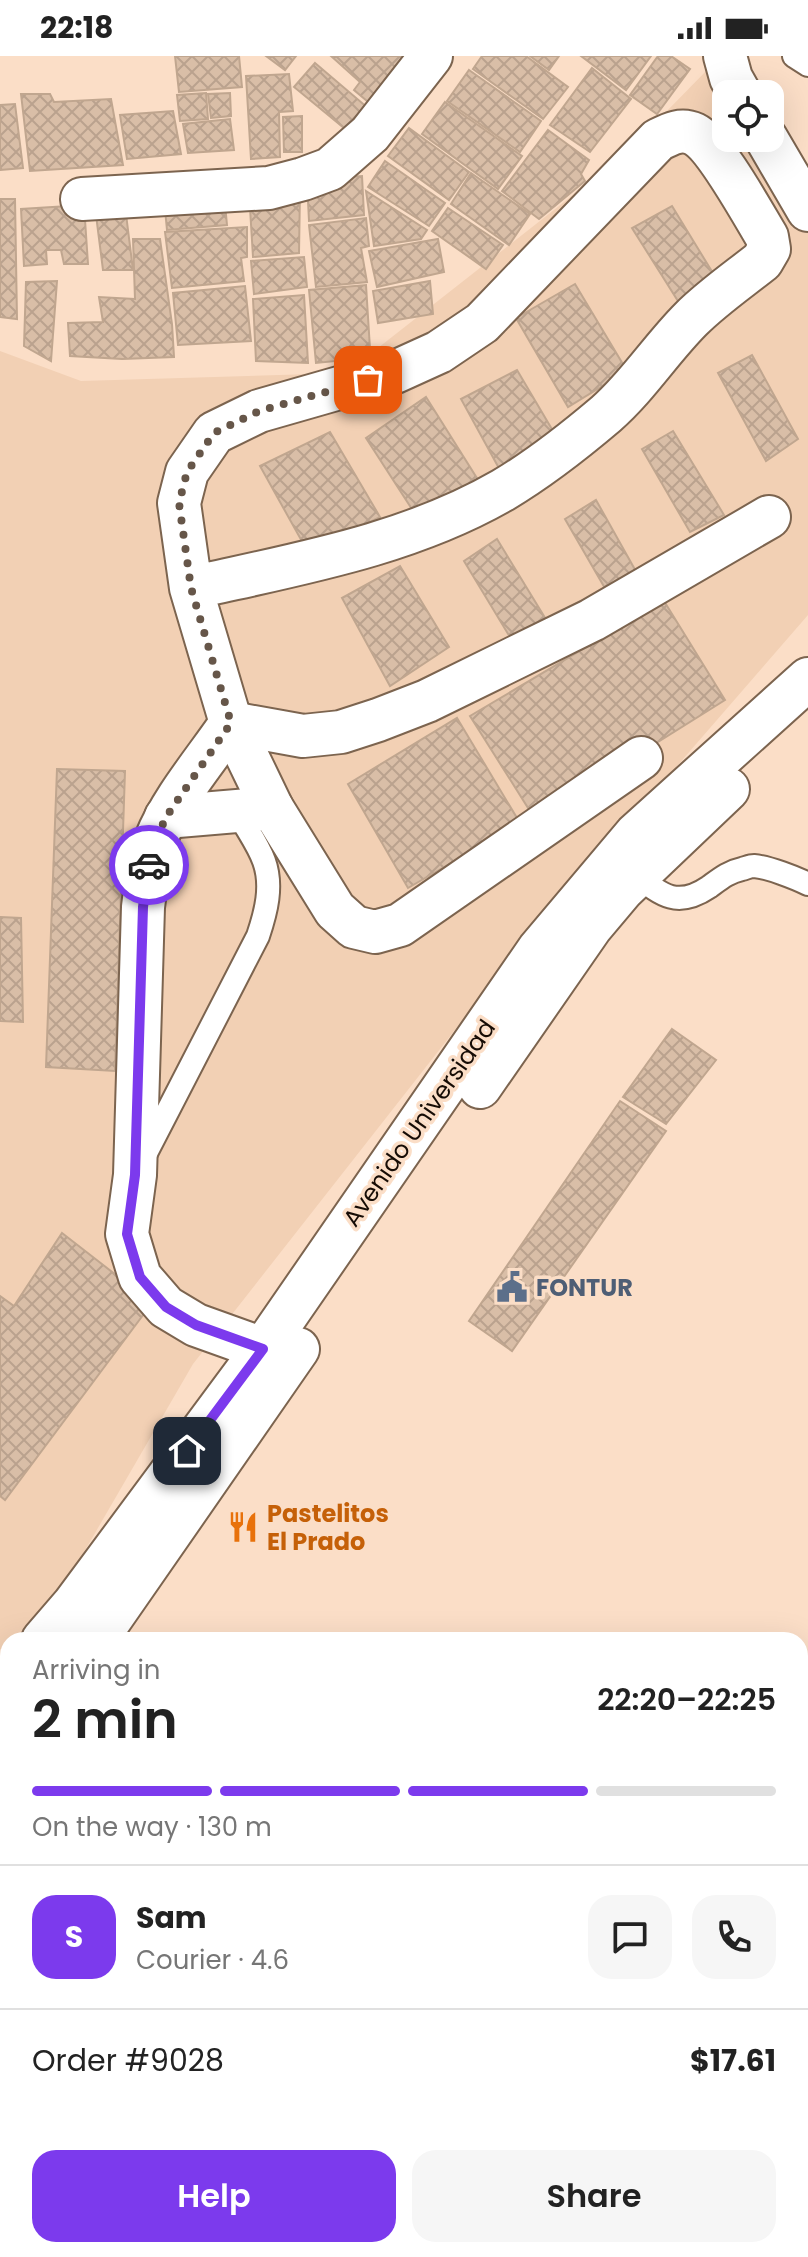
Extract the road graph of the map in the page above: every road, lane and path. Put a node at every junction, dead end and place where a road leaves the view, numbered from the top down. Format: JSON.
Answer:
{"nodes":[{"id":1,"x":431,"y":56,"type":"edge"},
{"id":2,"x":725,"y":56,"type":"edge"},
{"id":3,"x":794,"y":56,"type":"edge"},
{"id":4,"x":808,"y":65,"type":"edge"},
{"id":5,"x":732,"y":80,"type":"edge"},
{"id":6,"x":774,"y":152,"type":"edge"},
{"id":7,"x":82,"y":199,"type":"dead end"},
{"id":8,"x":808,"y":210,"type":"edge"},
{"id":9,"x":769,"y":517,"type":"dead end"},
{"id":10,"x":191,"y":588,"type":"junction"},
{"id":11,"x":808,"y":679,"type":"edge"},
{"id":12,"x":808,"y":714,"type":"edge"},
{"id":13,"x":231,"y":723,"type":"junction"},
{"id":14,"x":641,"y":758,"type":"dead end"},
{"id":15,"x":254,"y":809,"type":"junction"},
{"id":16,"x":166,"y":817,"type":"junction"},
{"id":17,"x":636,"y":875,"type":"junction"},
{"id":18,"x":808,"y":884,"type":"edge"},
{"id":19,"x":135,"y":1175,"type":"junction"},
{"id":20,"x":263,"y":1349,"type":"junction"},
{"id":21,"x":50,"y":1632,"type":"edge"},
{"id":22,"x":102,"y":1632,"type":"edge"}],
"edges":[{"from":1,"to":7,"type":"street"},
{"from":2,"to":5,"type":"street"},
{"from":3,"to":4,"type":"lane"},
{"from":6,"to":8,"type":"street"},
{"from":9,"to":13,"type":"street"},
{"from":10,"to":10,"type":"street"},
{"from":10,"to":13,"type":"street"},
{"from":11,"to":20,"type":"street","name":"Avenido Universidad"},
{"from":12,"to":17,"type":"street","name":"Avenido Universidad"},
{"from":13,"to":15,"type":"street"},
{"from":13,"to":16,"type":"street"},
{"from":14,"to":15,"type":"street"},
{"from":15,"to":16,"type":"street"},
{"from":15,"to":19,"type":"lane"},
{"from":16,"to":19,"type":"street"},
{"from":17,"to":18,"type":"lane"},
{"from":17,"to":22,"type":"street","name":"Avenido Universidad"},
{"from":19,"to":20,"type":"street"},
{"from":20,"to":21,"type":"street","name":"Avenido Universidad"}]}
